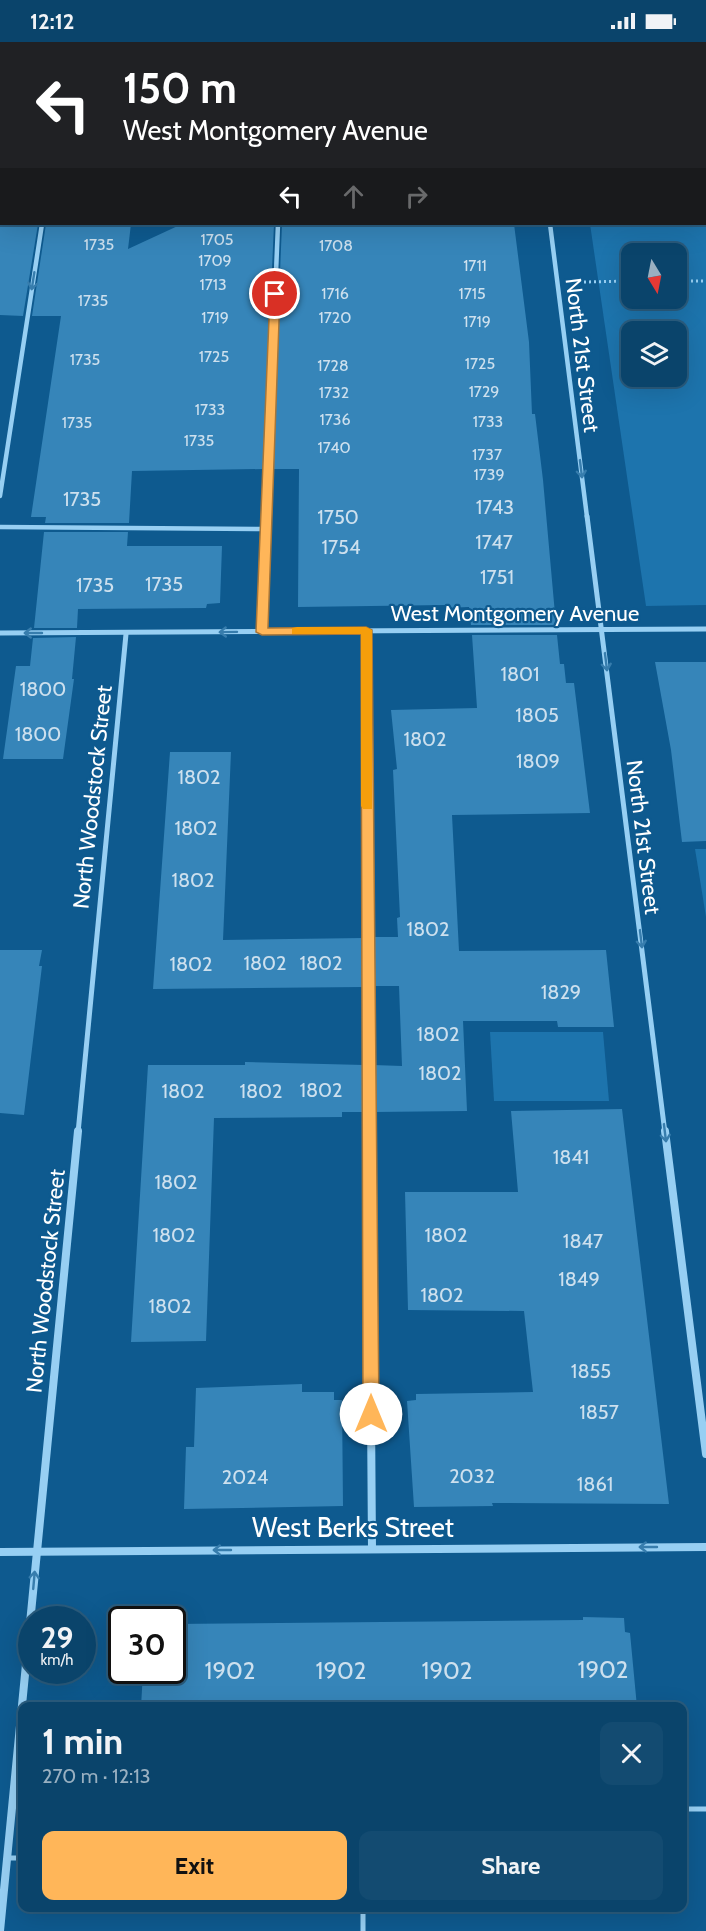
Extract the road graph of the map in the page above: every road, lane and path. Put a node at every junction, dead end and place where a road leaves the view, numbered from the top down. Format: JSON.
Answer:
{"nodes":[{"id":1,"x":42,"y":225,"type":"edge"},
{"id":2,"x":278,"y":225,"type":"edge"},
{"id":3,"x":550,"y":225,"type":"edge"},
{"id":4,"x":621,"y":281,"type":"edge"},
{"id":5,"x":687,"y":281,"type":"edge"},
{"id":6,"x":706,"y":281,"type":"edge"},
{"id":7,"x":557,"y":282,"type":"junction"},
{"id":8,"x":0,"y":496,"type":"edge"},
{"id":9,"x":0,"y":527,"type":"edge"},
{"id":10,"x":266,"y":529,"type":"junction"},
{"id":11,"x":602,"y":629,"type":"junction"},
{"id":12,"x":706,"y":629,"type":"edge"},
{"id":13,"x":366,"y":630,"type":"junction"},
{"id":14,"x":262,"y":632,"type":"junction"},
{"id":15,"x":0,"y":633,"type":"edge"},
{"id":16,"x":126,"y":634,"type":"junction"},
{"id":17,"x":706,"y":1454,"type":"edge"},
{"id":18,"x":706,"y":1546,"type":"edge"},
{"id":19,"x":372,"y":1549,"type":"junction"},
{"id":20,"x":0,"y":1552,"type":"edge"},
{"id":21,"x":36,"y":1552,"type":"junction"},
{"id":22,"x":22,"y":1702,"type":"edge"},
{"id":23,"x":18,"y":1742,"type":"edge"},
{"id":24,"x":687,"y":1809,"type":"edge"},
{"id":25,"x":706,"y":1809,"type":"edge"},
{"id":26,"x":7,"y":1858,"type":"junction"},
{"id":27,"x":18,"y":1858,"type":"edge"},
{"id":28,"x":363,"y":1912,"type":"edge"},
{"id":29,"x":0,"y":1931,"type":"edge"},
{"id":30,"x":363,"y":1931,"type":"edge"}],
"edges":[{"from":1,"to":8,"type":"street","one_way":true},
{"from":2,"to":10,"type":"street"},
{"from":3,"to":7,"type":"street","name":"North 21st Street"},
{"from":4,"to":7,"type":"path"},
{"from":5,"to":6,"type":"path"},
{"from":7,"to":11,"type":"street","name":"North 21st Street","one_way":true},
{"from":9,"to":10,"type":"lane"},
{"from":10,"to":14,"type":"street"},
{"from":11,"to":12,"type":"street","name":"West Montgomery Avenue"},
{"from":11,"to":13,"type":"street","name":"West Montgomery Avenue"},
{"from":11,"to":17,"type":"street","name":"North 21st Street","one_way":true},
{"from":13,"to":14,"type":"street","name":"West Montgomery Avenue"},
{"from":13,"to":19,"type":"street"},
{"from":14,"to":16,"type":"street","name":"West Montgomery Avenue","one_way":true},
{"from":16,"to":15,"type":"street","name":"West Montgomery Avenue","one_way":true},
{"from":16,"to":21,"type":"street","name":"North Woodstock Street"},
{"from":18,"to":19,"type":"street","name":"West Berks Street","one_way":true},
{"from":19,"to":21,"type":"street","name":"West Berks Street","one_way":true},
{"from":20,"to":21,"type":"street","name":"West Berks Street"},
{"from":22,"to":21,"type":"street","name":"North Woodstock Street","one_way":true},
{"from":26,"to":23,"type":"street","name":"North Woodstock Street","one_way":true},
{"from":24,"to":25,"type":"lane"},
{"from":26,"to":27,"type":"lane"},
{"from":26,"to":29,"type":"street","name":"North Woodstock Street"},
{"from":28,"to":30,"type":"lane"}]}
